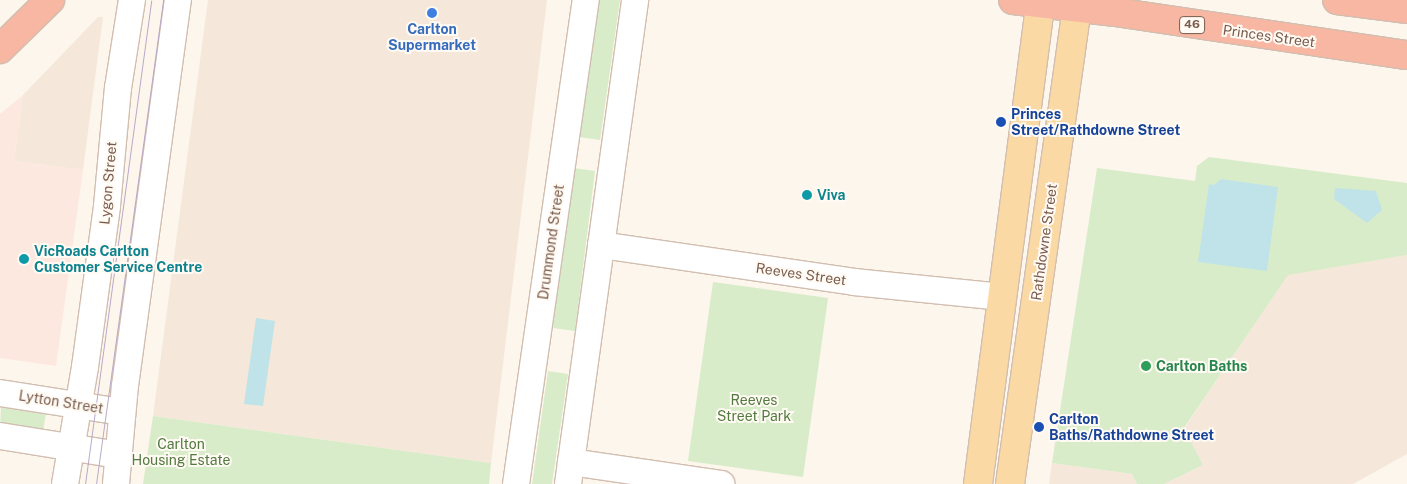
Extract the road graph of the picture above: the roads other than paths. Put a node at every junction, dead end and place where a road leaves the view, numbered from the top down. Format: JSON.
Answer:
{"nodes":[{"id":1,"x":50,"y":0,"type":"edge"},
{"id":2,"x":132,"y":0,"type":"edge"},
{"id":3,"x":178,"y":0,"type":"edge"},
{"id":4,"x":586,"y":0,"type":"edge"},
{"id":5,"x":634,"y":0,"type":"edge"},
{"id":6,"x":1013,"y":0,"type":"edge"},
{"id":7,"x":1337,"y":0,"type":"edge"},
{"id":8,"x":1041,"y":2,"type":"edge"},
{"id":9,"x":1077,"y":4,"type":"edge"},
{"id":10,"x":1407,"y":10,"type":"edge"},
{"id":11,"x":0,"y":49,"type":"edge"},
{"id":12,"x":1407,"y":55,"type":"edge"},
{"id":13,"x":600,"y":245,"type":"junction"},
{"id":14,"x":1002,"y":298,"type":"junction"},
{"id":15,"x":0,"y":393,"type":"edge"},
{"id":16,"x":79,"y":406,"type":"junction"},
{"id":17,"x":122,"y":412,"type":"junction"},
{"id":18,"x":0,"y":436,"type":"edge"},
{"id":19,"x":72,"y":446,"type":"junction"},
{"id":20,"x":119,"y":455,"type":"junction"},
{"id":21,"x":569,"y":473,"type":"edge"},
{"id":22,"x":65,"y":484,"type":"edge"},
{"id":23,"x":116,"y":484,"type":"edge"},
{"id":24,"x":516,"y":484,"type":"edge"},
{"id":25,"x":721,"y":484,"type":"edge"},
{"id":26,"x":978,"y":484,"type":"edge"},
{"id":27,"x":1010,"y":484,"type":"edge"}],
"edges":[{"from":1,"to":11,"type":"highway"},
{"from":2,"to":16,"type":"street","name":"Lygon Street"},
{"from":3,"to":17,"type":"street"},
{"from":4,"to":24,"type":"street","name":"Drummond Street"},
{"from":5,"to":13,"type":"street"},
{"from":6,"to":8,"type":"highway","name":"Princes Street"},
{"from":7,"to":10,"type":"highway"},
{"from":8,"to":9,"type":"highway","name":"Princes Street"},
{"from":8,"to":14,"type":"main road"},
{"from":9,"to":12,"type":"highway","name":"Princes Street","number":"46"},
{"from":9,"to":27,"type":"main road","name":"Rathdowne Street"},
{"from":13,"to":14,"type":"street","name":"Reeves Street"},
{"from":13,"to":21,"type":"street"},
{"from":14,"to":26,"type":"main road"},
{"from":15,"to":16,"type":"street","name":"Lytton Street"},
{"from":16,"to":17,"type":"street","name":"Lytton Street"},
{"from":16,"to":19,"type":"street","name":"Lygon Street"},
{"from":17,"to":20,"type":"street"},
{"from":18,"to":19,"type":"street"},
{"from":19,"to":20,"type":"street"},
{"from":19,"to":22,"type":"street","name":"Lygon Street"},
{"from":20,"to":23,"type":"street"},
{"from":21,"to":25,"type":"street"}]}
